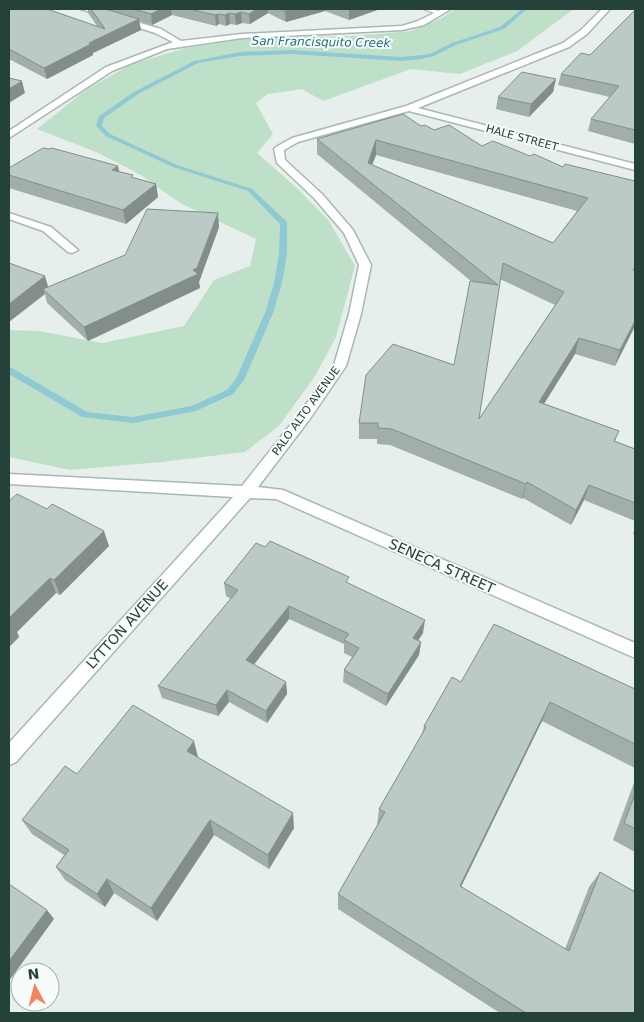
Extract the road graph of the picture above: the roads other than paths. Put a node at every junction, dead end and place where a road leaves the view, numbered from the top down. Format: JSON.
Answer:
{"nodes":[{"id":1,"x":107,"y":9,"type":"edge"},
{"id":2,"x":426,"y":9,"type":"edge"},
{"id":3,"x":606,"y":9,"type":"edge"},
{"id":4,"x":90,"y":10,"type":"edge"},
{"id":5,"x":443,"y":11,"type":"edge"},
{"id":6,"x":180,"y":43,"type":"junction"},
{"id":7,"x":410,"y":108,"type":"junction"},
{"id":8,"x":9,"y":135,"type":"edge"},
{"id":9,"x":635,"y":167,"type":"edge"},
{"id":10,"x":9,"y":216,"type":"edge"},
{"id":11,"x":72,"y":250,"type":"dead end"},
{"id":12,"x":9,"y":479,"type":"edge"},
{"id":13,"x":246,"y":492,"type":"junction"},
{"id":14,"x":635,"y":651,"type":"edge"},
{"id":15,"x":9,"y":756,"type":"edge"}],
"edges":[{"from":1,"to":4,"type":"lane"},
{"from":2,"to":5,"type":"lane"},
{"from":3,"to":7,"type":"street","name":"PALO ALTO AVENUE"},
{"from":4,"to":6,"type":"street"},
{"from":5,"to":6,"type":"street"},
{"from":6,"to":8,"type":"street"},
{"from":7,"to":9,"type":"street","name":"HALE STREET"},
{"from":7,"to":13,"type":"street","name":"PALO ALTO AVENUE"},
{"from":10,"to":11,"type":"street"},
{"from":12,"to":13,"type":"street"},
{"from":13,"to":14,"type":"street","name":"SENECA STREET"},
{"from":13,"to":15,"type":"street","name":"LYTTON AVENUE"}]}
